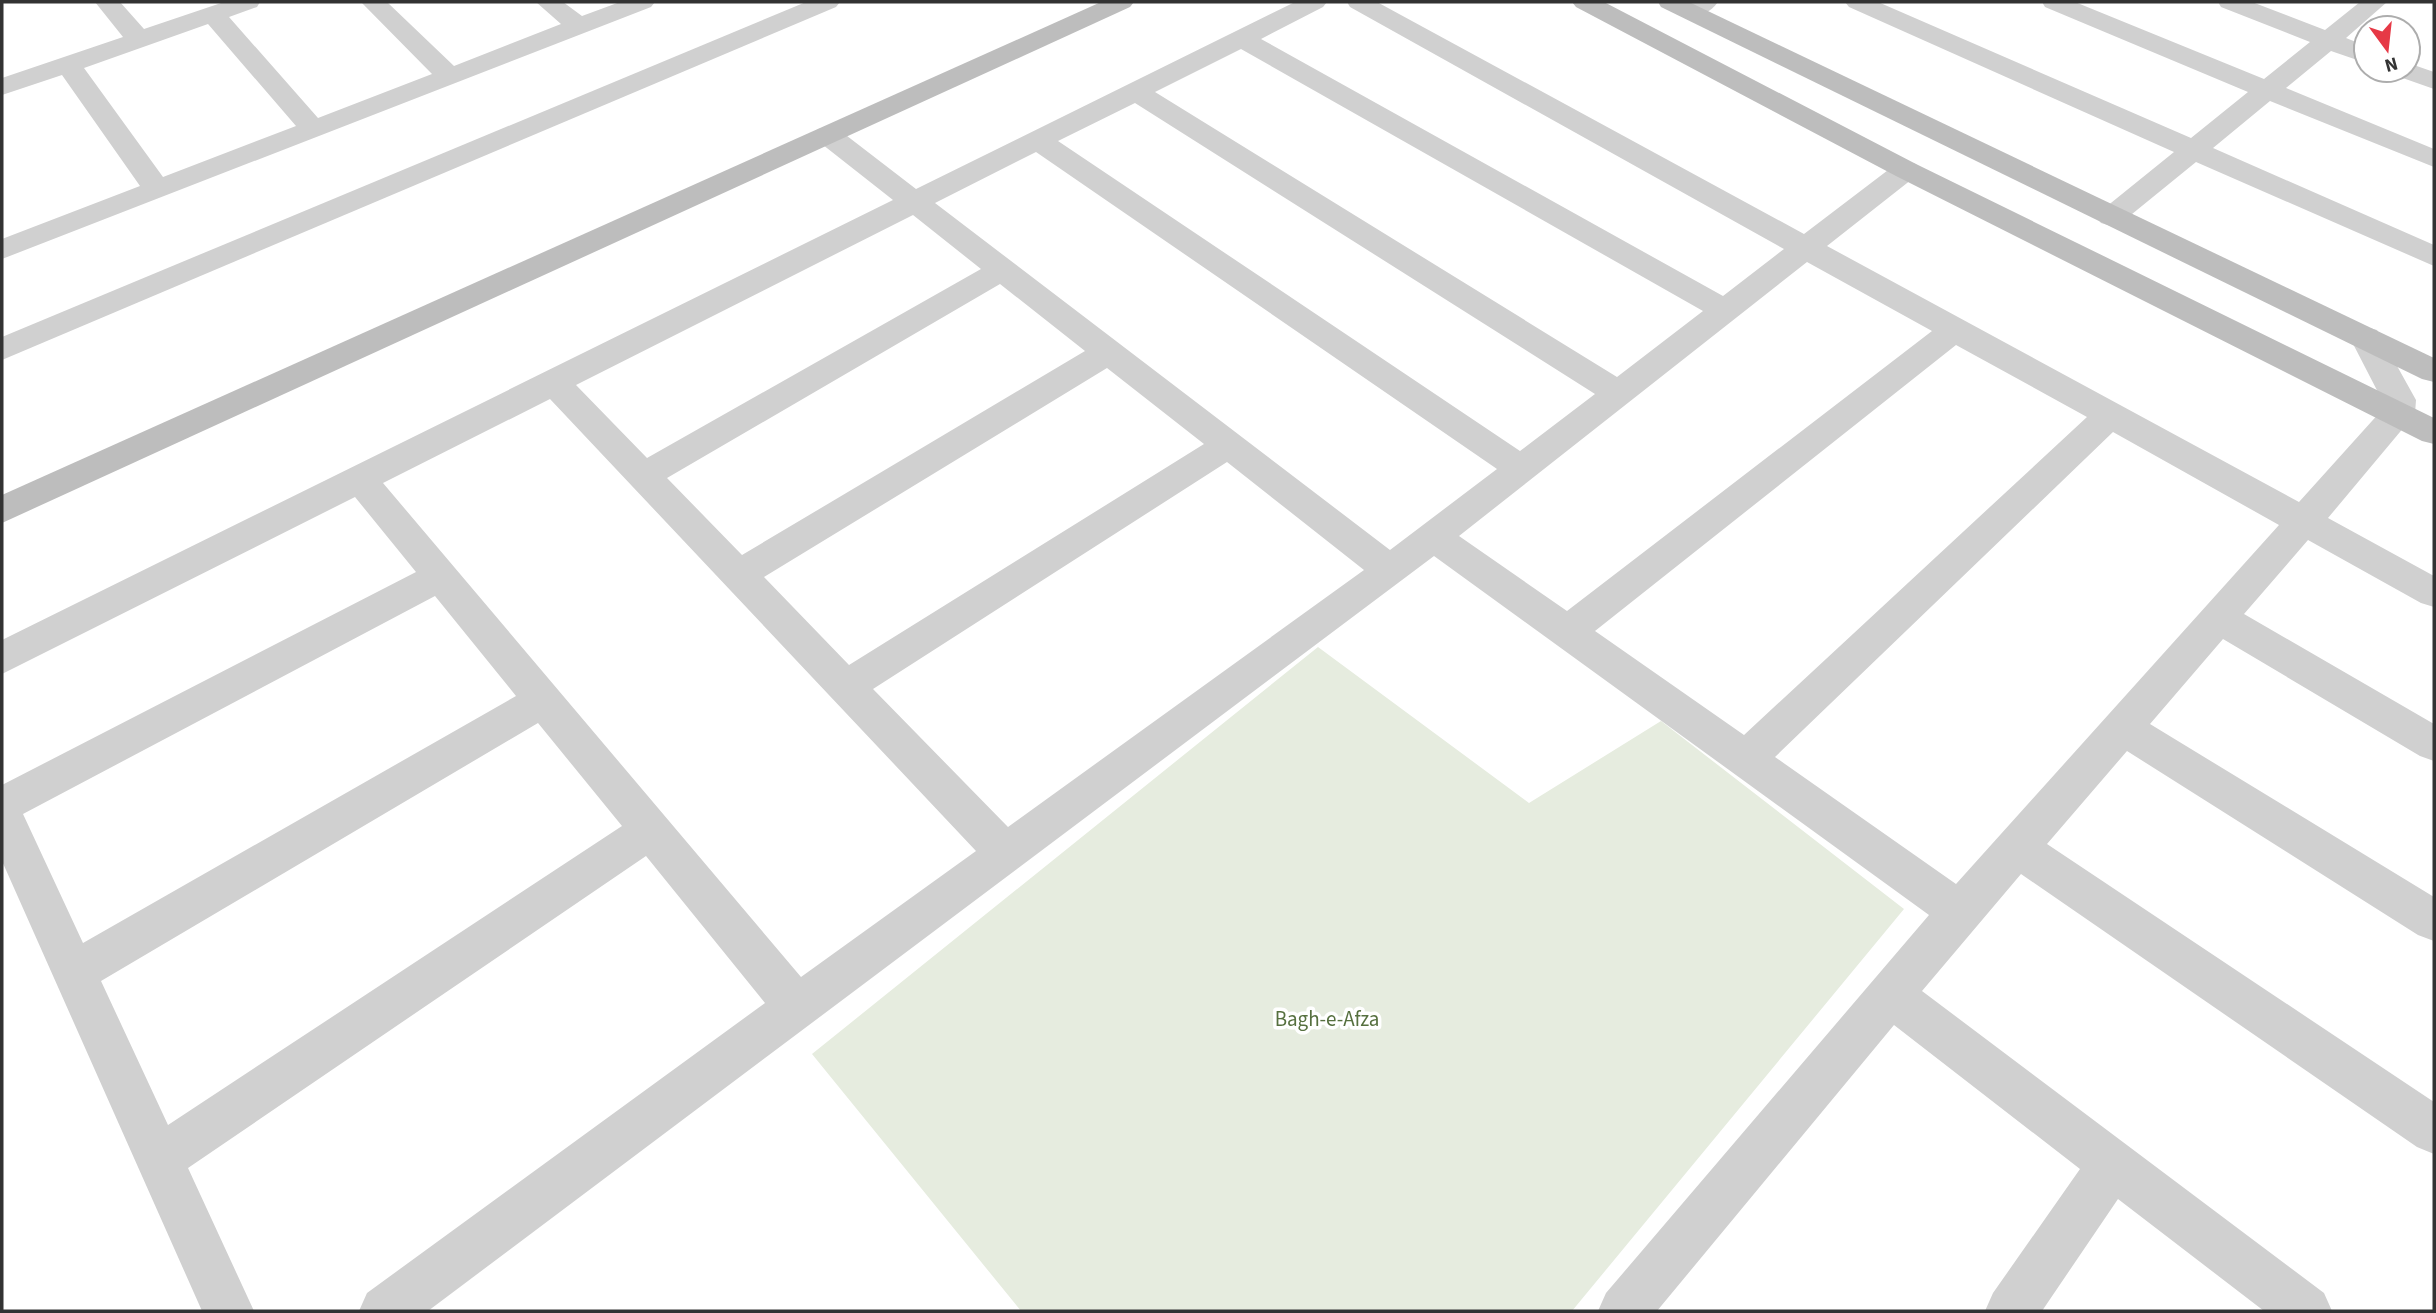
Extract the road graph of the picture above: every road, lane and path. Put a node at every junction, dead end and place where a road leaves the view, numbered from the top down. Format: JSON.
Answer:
{"nodes":[{"id":1,"x":107,"y":2,"type":"edge"},
{"id":2,"x":248,"y":2,"type":"edge"},
{"id":3,"x":373,"y":2,"type":"edge"},
{"id":4,"x":548,"y":2,"type":"edge"},
{"id":5,"x":642,"y":2,"type":"edge"},
{"id":6,"x":827,"y":2,"type":"edge"},
{"id":7,"x":1121,"y":2,"type":"edge"},
{"id":8,"x":1314,"y":2,"type":"edge"},
{"id":9,"x":1359,"y":2,"type":"edge"},
{"id":10,"x":1585,"y":2,"type":"edge"},
{"id":11,"x":1858,"y":2,"type":"edge"},
{"id":12,"x":2054,"y":2,"type":"edge"},
{"id":13,"x":2230,"y":2,"type":"edge"},
{"id":14,"x":2375,"y":2,"type":"edge"},
{"id":15,"x":1688,"y":5,"type":"edge"},
{"id":16,"x":213,"y":14,"type":"junction"},
{"id":17,"x":579,"y":26,"type":"junction"},
{"id":18,"x":1241,"y":38,"type":"junction"},
{"id":19,"x":139,"y":40,"type":"junction"},
{"id":20,"x":2328,"y":40,"type":"junction"},
{"id":21,"x":2352,"y":49,"type":"edge"},
{"id":22,"x":68,"y":64,"type":"junction"},
{"id":23,"x":449,"y":76,"type":"junction"},
{"id":24,"x":2,"y":87,"type":"edge"},
{"id":25,"x":2267,"y":90,"type":"junction"},
{"id":26,"x":1135,"y":91,"type":"junction"},
{"id":27,"x":313,"y":129,"type":"junction"},
{"id":28,"x":828,"y":135,"type":"junction"},
{"id":29,"x":1037,"y":140,"type":"junction"},
{"id":30,"x":2193,"y":150,"type":"junction"},
{"id":31,"x":2434,"y":159,"type":"edge"},
{"id":32,"x":1906,"y":170,"type":"junction"},
{"id":33,"x":157,"y":190,"type":"junction"},
{"id":34,"x":914,"y":202,"type":"junction"},
{"id":35,"x":2111,"y":217,"type":"junction"},
{"id":36,"x":3,"y":247,"type":"edge"},
{"id":37,"x":1806,"y":247,"type":"junction"},
{"id":38,"x":2434,"y":256,"type":"edge"},
{"id":39,"x":1002,"y":270,"type":"junction"},
{"id":40,"x":1725,"y":310,"type":"junction"},
{"id":41,"x":1955,"y":329,"type":"junction"},
{"id":42,"x":2365,"y":338,"type":"junction"},
{"id":43,"x":2,"y":349,"type":"edge"},
{"id":44,"x":1108,"y":352,"type":"junction"},
{"id":45,"x":2434,"y":371,"type":"edge"},
{"id":46,"x":553,"y":382,"type":"junction"},
{"id":47,"x":1618,"y":393,"type":"junction"},
{"id":48,"x":2398,"y":414,"type":"junction"},
{"id":49,"x":2110,"y":415,"type":"junction"},
{"id":50,"x":2434,"y":432,"type":"edge"},
{"id":51,"x":1228,"y":445,"type":"junction"},
{"id":52,"x":1521,"y":468,"type":"junction"},
{"id":53,"x":643,"y":476,"type":"junction"},
{"id":54,"x":360,"y":479,"type":"junction"},
{"id":55,"x":2,"y":510,"type":"edge"},
{"id":56,"x":2303,"y":521,"type":"junction"},
{"id":57,"x":1433,"y":536,"type":"junction"},
{"id":58,"x":1390,"y":570,"type":"junction"},
{"id":59,"x":738,"y":575,"type":"junction"},
{"id":60,"x":441,"y":576,"type":"junction"},
{"id":61,"x":2434,"y":593,"type":"edge"},
{"id":62,"x":2219,"y":618,"type":"junction"},
{"id":63,"x":1567,"y":632,"type":"junction"},
{"id":64,"x":2,"y":658,"type":"edge"},
{"id":65,"x":845,"y":687,"type":"junction"},
{"id":66,"x":544,"y":700,"type":"junction"},
{"id":67,"x":2123,"y":728,"type":"junction"},
{"id":68,"x":2434,"y":744,"type":"edge"},
{"id":69,"x":1745,"y":759,"type":"junction"},
{"id":70,"x":2,"y":805,"type":"edge"},
{"id":71,"x":2,"y":814,"type":"edge"},
{"id":72,"x":651,"y":830,"type":"junction"},
{"id":73,"x":2018,"y":848,"type":"junction"},
{"id":74,"x":1005,"y":853,"type":"junction"},
{"id":75,"x":1960,"y":912,"type":"junction"},
{"id":76,"x":2434,"y":921,"type":"edge"},
{"id":77,"x":74,"y":972,"type":"junction"},
{"id":78,"x":1891,"y":995,"type":"junction"},
{"id":79,"x":797,"y":1007,"type":"junction"},
{"id":80,"x":2434,"y":1130,"type":"edge"},
{"id":81,"x":159,"y":1159,"type":"junction"},
{"id":82,"x":2113,"y":1164,"type":"junction"},
{"id":83,"x":228,"y":1311,"type":"edge"},
{"id":84,"x":385,"y":1311,"type":"edge"},
{"id":85,"x":1624,"y":1311,"type":"edge"},
{"id":86,"x":2011,"y":1311,"type":"edge"},
{"id":87,"x":2306,"y":1311,"type":"edge"}],
"edges":[{"from":1,"to":19,"type":"street"},
{"from":2,"to":16,"type":"street"},
{"from":3,"to":23,"type":"street"},
{"from":4,"to":17,"type":"street"},
{"from":5,"to":17,"type":"street"},
{"from":6,"to":43,"type":"street"},
{"from":7,"to":28,"type":"main road"},
{"from":8,"to":18,"type":"street"},
{"from":9,"to":37,"type":"street"},
{"from":10,"to":32,"type":"main road"},
{"from":11,"to":30,"type":"street"},
{"from":12,"to":25,"type":"street"},
{"from":13,"to":20,"type":"street"},
{"from":14,"to":20,"type":"street"},
{"from":15,"to":35,"type":"main road"},
{"from":16,"to":19,"type":"street"},
{"from":16,"to":27,"type":"street"},
{"from":17,"to":23,"type":"street"},
{"from":18,"to":26,"type":"street"},
{"from":18,"to":40,"type":"street"},
{"from":19,"to":22,"type":"street"},
{"from":20,"to":21,"type":"street"},
{"from":20,"to":25,"type":"street"},
{"from":22,"to":24,"type":"street"},
{"from":22,"to":33,"type":"street"},
{"from":23,"to":27,"type":"street"},
{"from":25,"to":30,"type":"street"},
{"from":25,"to":31,"type":"street"},
{"from":26,"to":29,"type":"street"},
{"from":26,"to":47,"type":"street"},
{"from":27,"to":33,"type":"street"},
{"from":28,"to":34,"type":"street"},
{"from":28,"to":55,"type":"main road"},
{"from":29,"to":34,"type":"street"},
{"from":29,"to":52,"type":"street"},
{"from":30,"to":35,"type":"street"},
{"from":30,"to":38,"type":"street"},
{"from":32,"to":37,"type":"street"},
{"from":32,"to":48,"type":"main road"},
{"from":33,"to":36,"type":"street"},
{"from":34,"to":39,"type":"street"},
{"from":34,"to":46,"type":"street"},
{"from":35,"to":42,"type":"main road"},
{"from":37,"to":40,"type":"street"},
{"from":37,"to":41,"type":"street"},
{"from":39,"to":44,"type":"street"},
{"from":39,"to":53,"type":"street"},
{"from":40,"to":47,"type":"street"},
{"from":41,"to":49,"type":"street"},
{"from":41,"to":63,"type":"street"},
{"from":42,"to":45,"type":"main road"},
{"from":42,"to":48,"type":"street"},
{"from":44,"to":51,"type":"street"},
{"from":44,"to":59,"type":"street"},
{"from":46,"to":53,"type":"street"},
{"from":46,"to":54,"type":"street"},
{"from":47,"to":52,"type":"street"},
{"from":48,"to":50,"type":"main road"},
{"from":48,"to":56,"type":"street"},
{"from":49,"to":56,"type":"street"},
{"from":49,"to":69,"type":"street"},
{"from":51,"to":58,"type":"street"},
{"from":51,"to":65,"type":"street"},
{"from":52,"to":57,"type":"street"},
{"from":53,"to":59,"type":"street"},
{"from":54,"to":60,"type":"street"},
{"from":54,"to":64,"type":"street"},
{"from":56,"to":61,"type":"street"},
{"from":56,"to":62,"type":"street"},
{"from":57,"to":58,"type":"street"},
{"from":57,"to":63,"type":"street"},
{"from":58,"to":74,"type":"street"},
{"from":59,"to":65,"type":"street"},
{"from":60,"to":66,"type":"street"},
{"from":60,"to":70,"type":"street"},
{"from":62,"to":67,"type":"street"},
{"from":62,"to":68,"type":"street"},
{"from":63,"to":69,"type":"street"},
{"from":65,"to":74,"type":"street"},
{"from":66,"to":72,"type":"street"},
{"from":66,"to":77,"type":"street"},
{"from":67,"to":73,"type":"street"},
{"from":67,"to":76,"type":"street"},
{"from":69,"to":75,"type":"street"},
{"from":71,"to":77,"type":"street"},
{"from":72,"to":79,"type":"street"},
{"from":72,"to":81,"type":"street"},
{"from":73,"to":75,"type":"street"},
{"from":73,"to":80,"type":"street"},
{"from":74,"to":79,"type":"street"},
{"from":75,"to":78,"type":"street"},
{"from":77,"to":81,"type":"street"},
{"from":78,"to":82,"type":"street"},
{"from":78,"to":85,"type":"street"},
{"from":79,"to":84,"type":"street"},
{"from":81,"to":83,"type":"street"},
{"from":82,"to":86,"type":"street"},
{"from":82,"to":87,"type":"street"}]}
